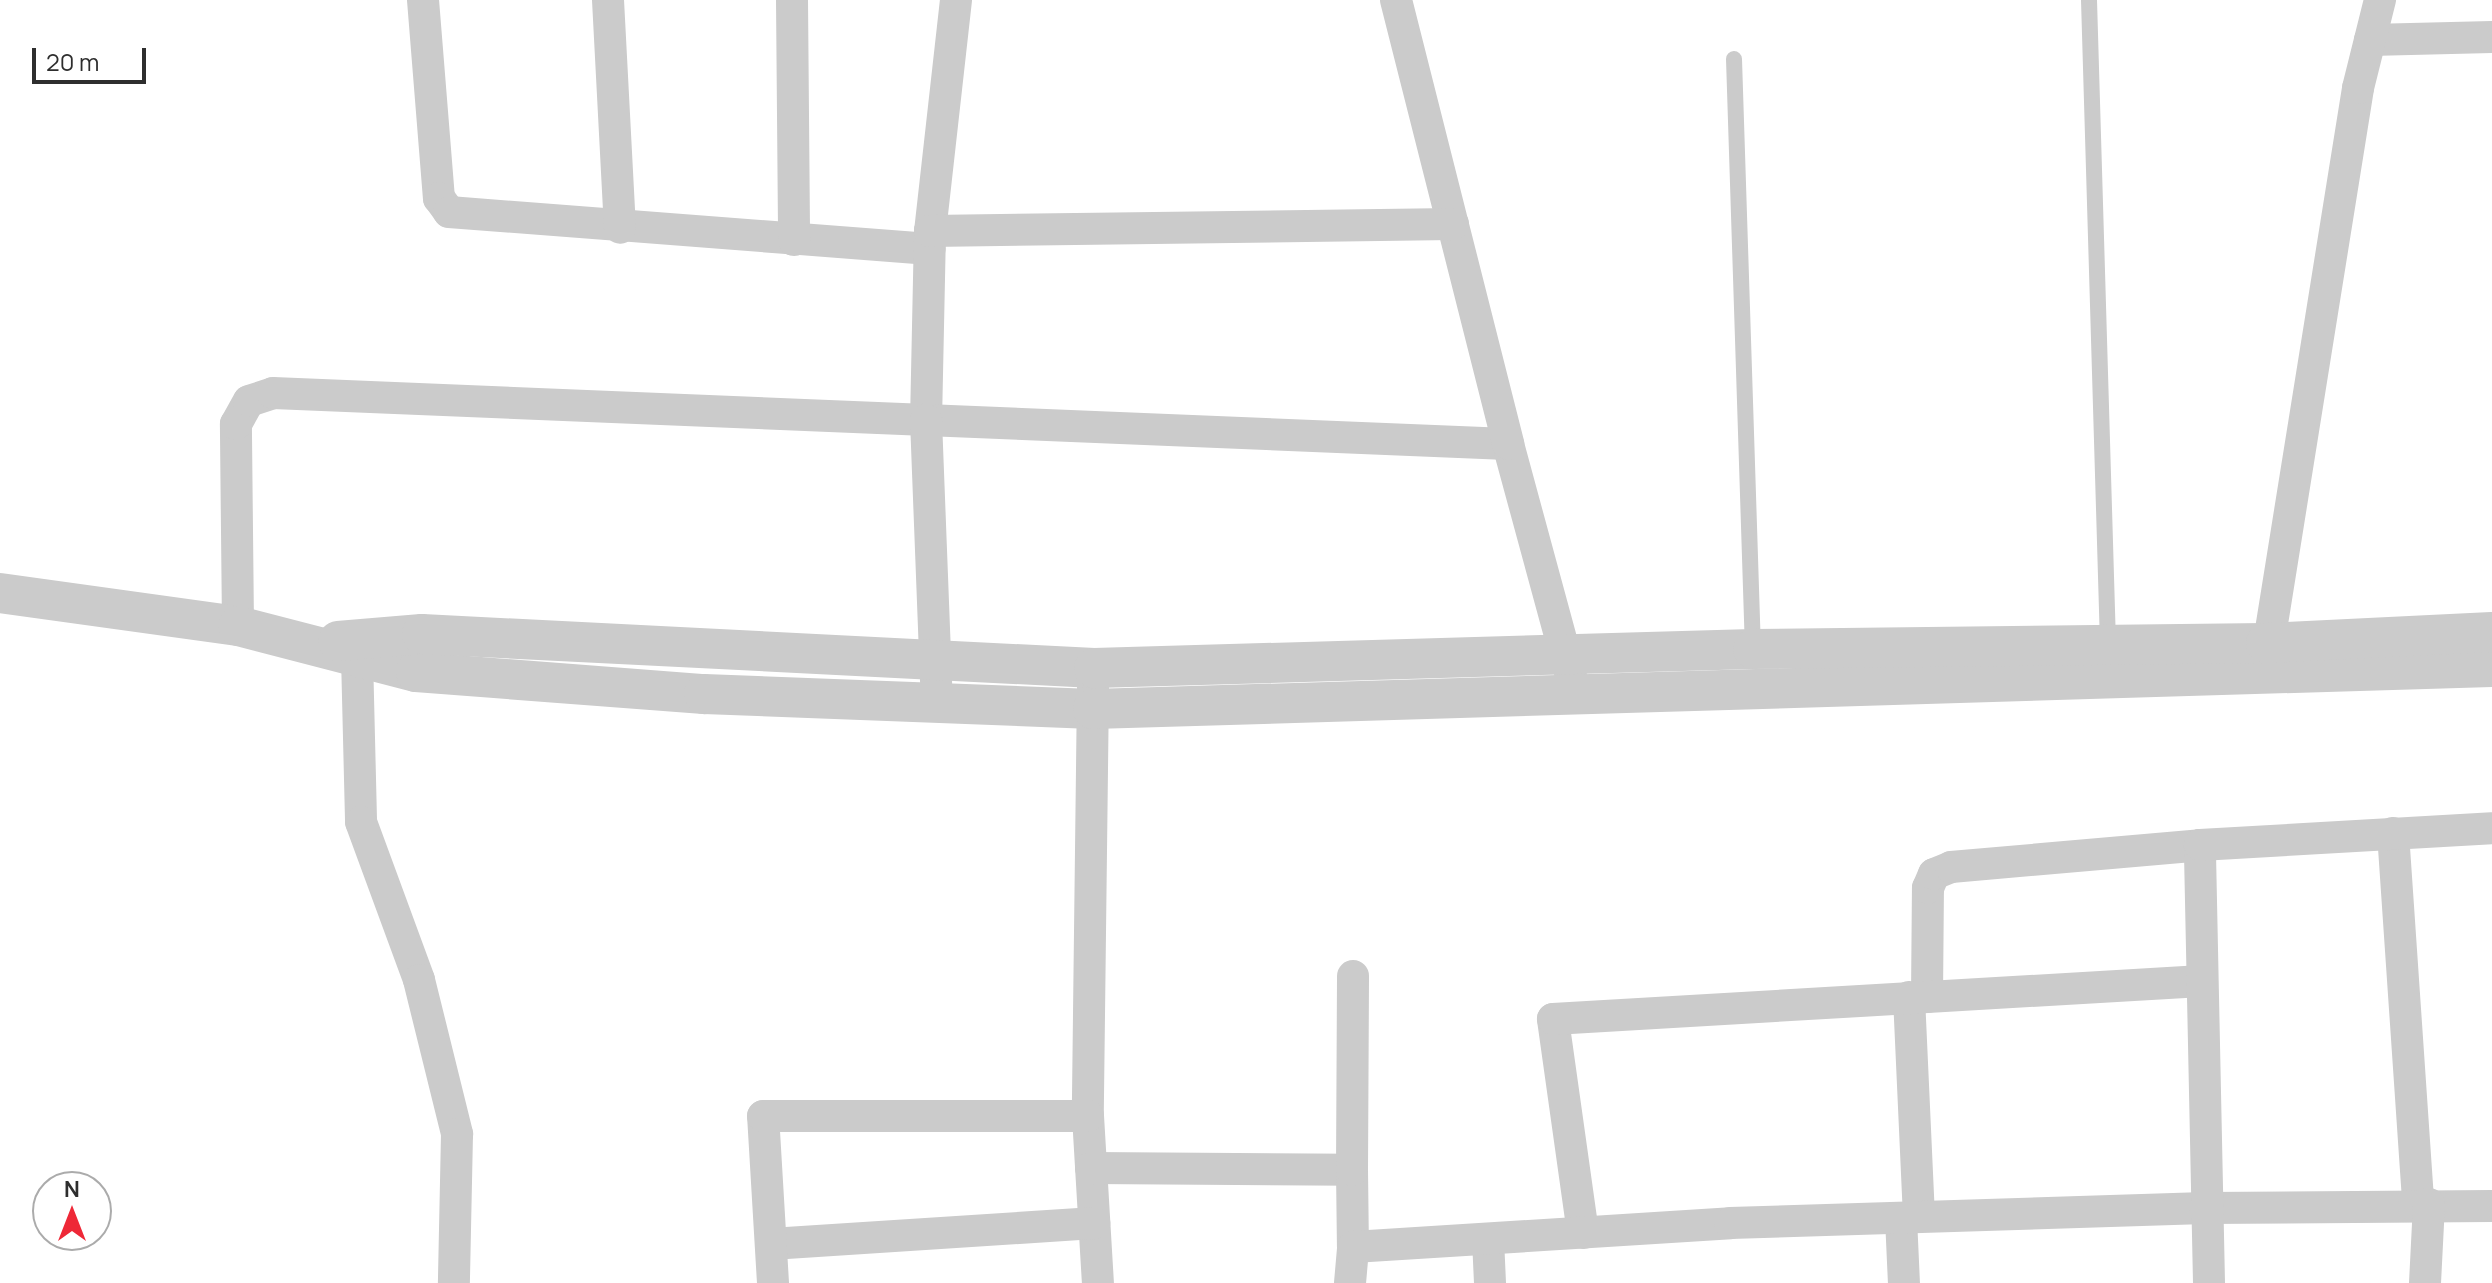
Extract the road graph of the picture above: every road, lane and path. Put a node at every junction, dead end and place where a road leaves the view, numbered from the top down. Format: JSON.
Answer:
{"nodes":[{"id":1,"x":423,"y":0,"type":"edge"},
{"id":2,"x":608,"y":0,"type":"edge"},
{"id":3,"x":792,"y":0,"type":"edge"},
{"id":4,"x":956,"y":0,"type":"edge"},
{"id":5,"x":1396,"y":0,"type":"edge"},
{"id":6,"x":2089,"y":0,"type":"edge"},
{"id":7,"x":2380,"y":0,"type":"edge"},
{"id":8,"x":2492,"y":37,"type":"edge"},
{"id":9,"x":2370,"y":40,"type":"junction"},
{"id":10,"x":1734,"y":59,"type":"dead end"},
{"id":11,"x":1453,"y":224,"type":"junction"},
{"id":12,"x":620,"y":228,"type":"junction"},
{"id":13,"x":794,"y":240,"type":"junction"},
{"id":14,"x":930,"y":240,"type":"junction"},
{"id":15,"x":926,"y":420,"type":"junction"},
{"id":16,"x":1508,"y":444,"type":"junction"},
{"id":17,"x":0,"y":593,"type":"edge"},
{"id":18,"x":238,"y":626,"type":"junction"},
{"id":19,"x":2492,"y":632,"type":"edge"},
{"id":20,"x":314,"y":643,"type":"junction"},
{"id":21,"x":2108,"y":644,"type":"junction"},
{"id":22,"x":1753,"y":649,"type":"junction"},
{"id":23,"x":357,"y":656,"type":"junction"},
{"id":24,"x":1567,"y":656,"type":"junction"},
{"id":25,"x":2265,"y":658,"type":"junction"},
{"id":26,"x":938,"y":661,"type":"junction"},
{"id":27,"x":2492,"y":667,"type":"edge"},
{"id":28,"x":1094,"y":668,"type":"junction"},
{"id":29,"x":1575,"y":696,"type":"junction"},
{"id":30,"x":937,"y":703,"type":"junction"},
{"id":31,"x":1093,"y":709,"type":"junction"},
{"id":32,"x":2492,"y":828,"type":"edge"},
{"id":33,"x":2393,"y":833,"type":"junction"},
{"id":34,"x":2200,"y":845,"type":"junction"},
{"id":35,"x":1353,"y":976,"type":"dead end"},
{"id":36,"x":2202,"y":981,"type":"junction"},
{"id":37,"x":1918,"y":997,"type":"junction"},
{"id":38,"x":1088,"y":1116,"type":"junction"},
{"id":39,"x":1091,"y":1168,"type":"junction"},
{"id":40,"x":1352,"y":1170,"type":"junction"},
{"id":41,"x":2423,"y":1204,"type":"junction"},
{"id":42,"x":2492,"y":1206,"type":"edge"},
{"id":43,"x":2205,"y":1208,"type":"junction"},
{"id":44,"x":1910,"y":1218,"type":"junction"},
{"id":45,"x":1094,"y":1223,"type":"junction"},
{"id":46,"x":1583,"y":1233,"type":"junction"},
{"id":47,"x":1488,"y":1239,"type":"junction"},
{"id":48,"x":771,"y":1244,"type":"junction"},
{"id":49,"x":1353,"y":1247,"type":"junction"},
{"id":50,"x":454,"y":1283,"type":"edge"},
{"id":51,"x":773,"y":1283,"type":"edge"},
{"id":52,"x":1098,"y":1283,"type":"edge"},
{"id":53,"x":1350,"y":1283,"type":"edge"},
{"id":54,"x":1490,"y":1283,"type":"edge"},
{"id":55,"x":1904,"y":1283,"type":"edge"},
{"id":56,"x":2209,"y":1283,"type":"edge"},
{"id":57,"x":2425,"y":1283,"type":"edge"}],
"edges":[{"from":1,"to":12,"type":"street"},
{"from":2,"to":12,"type":"street"},
{"from":3,"to":13,"type":"street"},
{"from":4,"to":14,"type":"street"},
{"from":5,"to":11,"type":"street"},
{"from":6,"to":21,"type":"lane"},
{"from":7,"to":9,"type":"street"},
{"from":8,"to":9,"type":"street"},
{"from":9,"to":25,"type":"street"},
{"from":10,"to":22,"type":"lane"},
{"from":11,"to":14,"type":"street"},
{"from":11,"to":16,"type":"street"},
{"from":12,"to":13,"type":"street"},
{"from":13,"to":14,"type":"street"},
{"from":14,"to":15,"type":"street"},
{"from":15,"to":16,"type":"street"},
{"from":15,"to":18,"type":"street"},
{"from":15,"to":26,"type":"street"},
{"from":16,"to":24,"type":"street"},
{"from":17,"to":18,"type":"street"},
{"from":18,"to":20,"type":"street"},
{"from":19,"to":25,"type":"street"},
{"from":20,"to":23,"type":"street"},
{"from":20,"to":26,"type":"street"},
{"from":21,"to":22,"type":"street"},
{"from":21,"to":25,"type":"street"},
{"from":22,"to":24,"type":"street"},
{"from":23,"to":30,"type":"street"},
{"from":23,"to":50,"type":"street"},
{"from":24,"to":28,"type":"street"},
{"from":24,"to":29,"type":"street"},
{"from":25,"to":27,"type":"street"},
{"from":25,"to":29,"type":"street"},
{"from":26,"to":28,"type":"street"},
{"from":26,"to":30,"type":"street"},
{"from":28,"to":31,"type":"street"},
{"from":29,"to":31,"type":"street"},
{"from":30,"to":31,"type":"street"},
{"from":31,"to":38,"type":"street"},
{"from":32,"to":33,"type":"street"},
{"from":33,"to":34,"type":"street"},
{"from":33,"to":41,"type":"street"},
{"from":34,"to":36,"type":"street"},
{"from":34,"to":37,"type":"street"},
{"from":35,"to":40,"type":"street"},
{"from":36,"to":37,"type":"street"},
{"from":36,"to":43,"type":"street"},
{"from":37,"to":44,"type":"street"},
{"from":37,"to":46,"type":"street"},
{"from":38,"to":39,"type":"street"},
{"from":38,"to":48,"type":"street"},
{"from":39,"to":40,"type":"street"},
{"from":39,"to":45,"type":"street"},
{"from":40,"to":49,"type":"street"},
{"from":41,"to":42,"type":"street"},
{"from":41,"to":43,"type":"street"},
{"from":41,"to":57,"type":"street"},
{"from":43,"to":44,"type":"street"},
{"from":43,"to":56,"type":"street"},
{"from":44,"to":46,"type":"street"},
{"from":44,"to":55,"type":"street"},
{"from":45,"to":48,"type":"street"},
{"from":45,"to":52,"type":"street"},
{"from":46,"to":47,"type":"street"},
{"from":47,"to":49,"type":"street"},
{"from":47,"to":54,"type":"street"},
{"from":48,"to":51,"type":"street"},
{"from":49,"to":53,"type":"street"}]}
